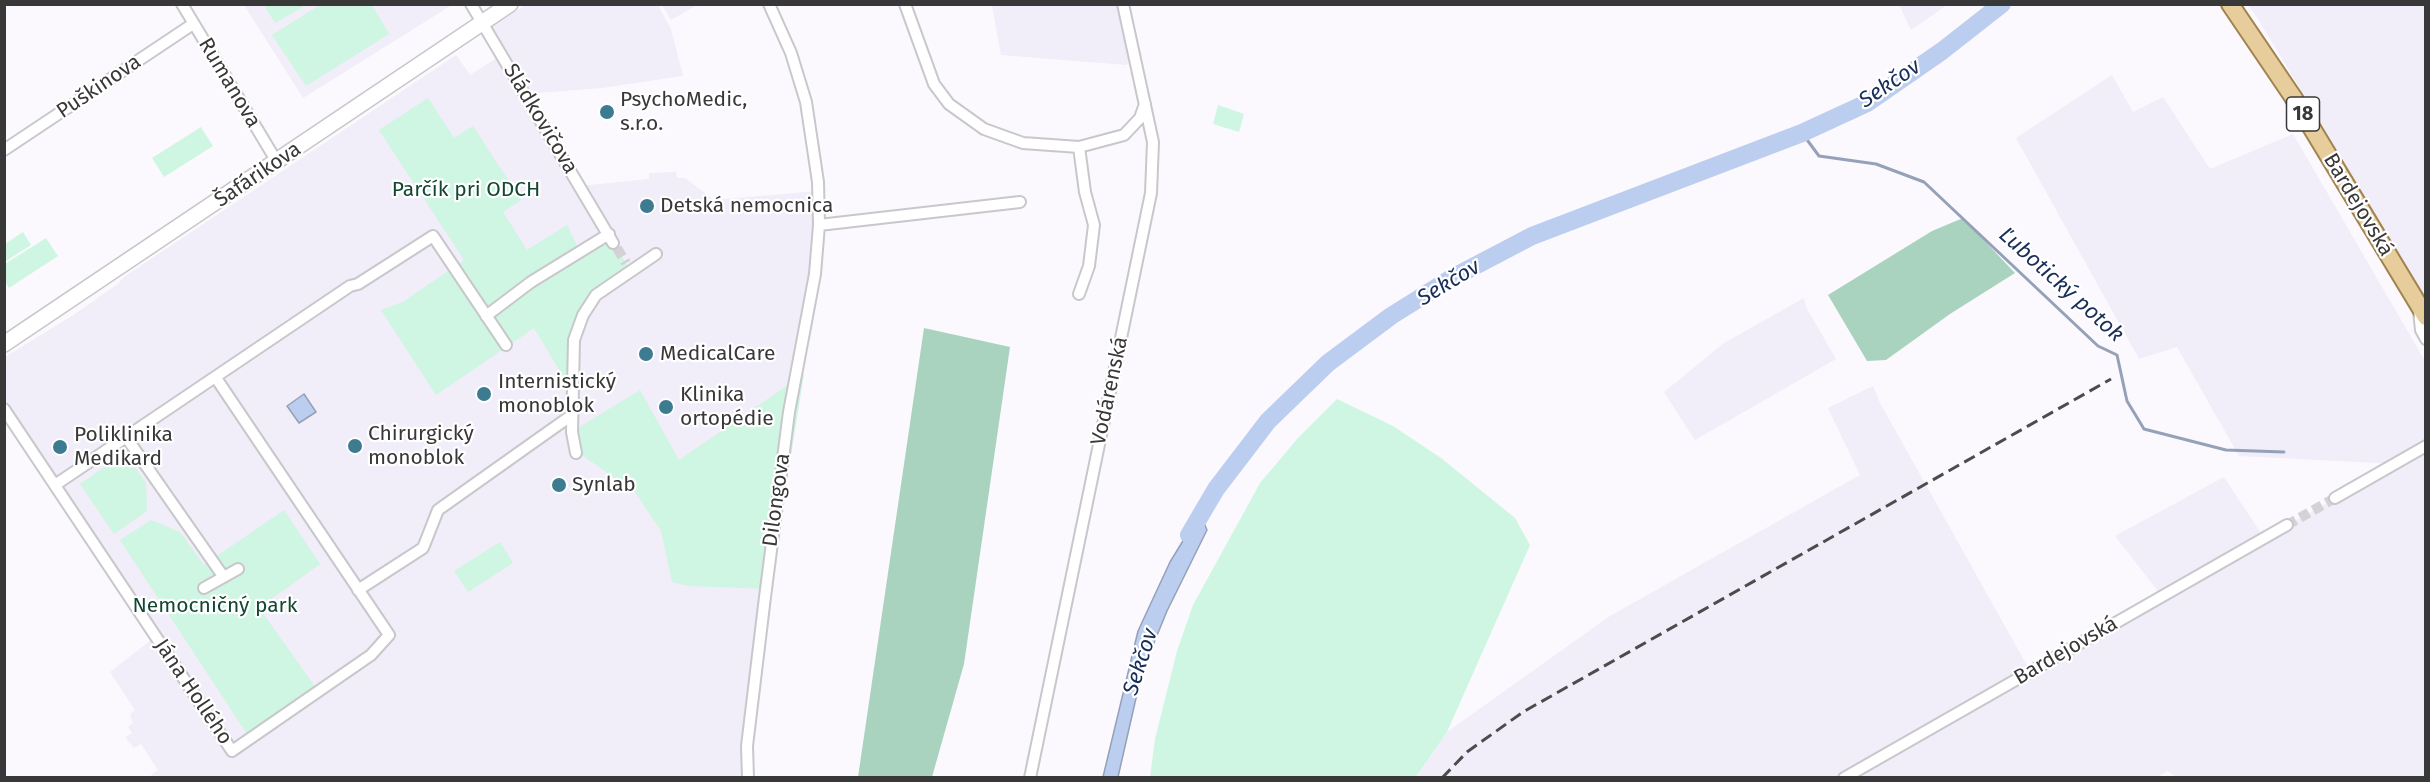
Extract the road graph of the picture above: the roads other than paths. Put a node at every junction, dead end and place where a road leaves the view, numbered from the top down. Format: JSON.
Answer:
{"nodes":[{"id":1,"x":182,"y":4,"type":"edge"},
{"id":2,"x":471,"y":4,"type":"edge"},
{"id":3,"x":510,"y":4,"type":"edge"},
{"id":4,"x":769,"y":4,"type":"edge"},
{"id":5,"x":905,"y":4,"type":"edge"},
{"id":6,"x":1123,"y":4,"type":"edge"},
{"id":7,"x":2230,"y":4,"type":"edge"},
{"id":8,"x":482,"y":23,"type":"junction"},
{"id":9,"x":193,"y":24,"type":"junction"},
{"id":10,"x":1145,"y":104,"type":"junction"},
{"id":11,"x":1079,"y":147,"type":"junction"},
{"id":12,"x":4,"y":150,"type":"edge"},
{"id":13,"x":277,"y":162,"type":"junction"},
{"id":14,"x":1020,"y":202,"type":"dead end"},
{"id":15,"x":819,"y":225,"type":"junction"},
{"id":16,"x":656,"y":254,"type":"dead end"},
{"id":17,"x":1079,"y":294,"type":"dead end"},
{"id":18,"x":2422,"y":311,"type":"edge"},
{"id":19,"x":486,"y":316,"type":"junction"},
{"id":20,"x":2426,"y":339,"type":"edge"},
{"id":21,"x":4,"y":344,"type":"edge"},
{"id":22,"x":506,"y":345,"type":"dead end"},
{"id":23,"x":216,"y":378,"type":"junction"},
{"id":24,"x":4,"y":409,"type":"edge"},
{"id":25,"x":572,"y":414,"type":"junction"},
{"id":26,"x":126,"y":437,"type":"junction"},
{"id":27,"x":2426,"y":446,"type":"edge"},
{"id":28,"x":576,"y":453,"type":"dead end"},
{"id":29,"x":55,"y":485,"type":"junction"},
{"id":30,"x":2335,"y":498,"type":"tunnel mouth"},
{"id":31,"x":2287,"y":525,"type":"tunnel mouth"},
{"id":32,"x":238,"y":569,"type":"dead end"},
{"id":33,"x":223,"y":576,"type":"junction"},
{"id":34,"x":204,"y":588,"type":"dead end"},
{"id":35,"x":358,"y":590,"type":"junction"},
{"id":36,"x":748,"y":777,"type":"edge"},
{"id":37,"x":1030,"y":777,"type":"edge"},
{"id":38,"x":1844,"y":777,"type":"edge"}],
"edges":[{"from":1,"to":9,"type":"street","name":"Rumanova"},
{"from":2,"to":8,"type":"street","name":"Sládkovičova"},
{"from":3,"to":8,"type":"street","name":"Šafárikova"},
{"from":4,"to":15,"type":"street","name":"Dilongova"},
{"from":5,"to":11,"type":"street"},
{"from":6,"to":10,"type":"street","name":"Vodárenská"},
{"from":7,"to":18,"type":"main road","name":"Bardejovská","number":"18"},
{"from":8,"to":13,"type":"street","name":"Šafárikova"},
{"from":8,"to":19,"type":"street","name":"Sládkovičova"},
{"from":9,"to":12,"type":"street","name":"Puškinova"},
{"from":9,"to":13,"type":"street","name":"Rumanova"},
{"from":10,"to":11,"type":"street"},
{"from":10,"to":37,"type":"street","name":"Vodárenská"},
{"from":11,"to":17,"type":"street"},
{"from":13,"to":21,"type":"street","name":"Šafárikova"},
{"from":14,"to":15,"type":"street"},
{"from":15,"to":36,"type":"street","name":"Dilongova"},
{"from":16,"to":25,"type":"street"},
{"from":18,"to":20,"type":"street"},
{"from":19,"to":22,"type":"street"},
{"from":19,"to":23,"type":"street"},
{"from":23,"to":26,"type":"street"},
{"from":23,"to":35,"type":"street","name":"Jána Hollého"},
{"from":24,"to":29,"type":"street","name":"Jána Hollého"},
{"from":25,"to":28,"type":"street"},
{"from":25,"to":35,"type":"street"},
{"from":26,"to":29,"type":"street"},
{"from":26,"to":33,"type":"street"},
{"from":27,"to":30,"type":"street"},
{"from":29,"to":35,"type":"street","name":"Jána Hollého"},
{"from":31,"to":38,"type":"street","name":"Bardejovská"},
{"from":32,"to":33,"type":"street"},
{"from":33,"to":34,"type":"street"}]}
